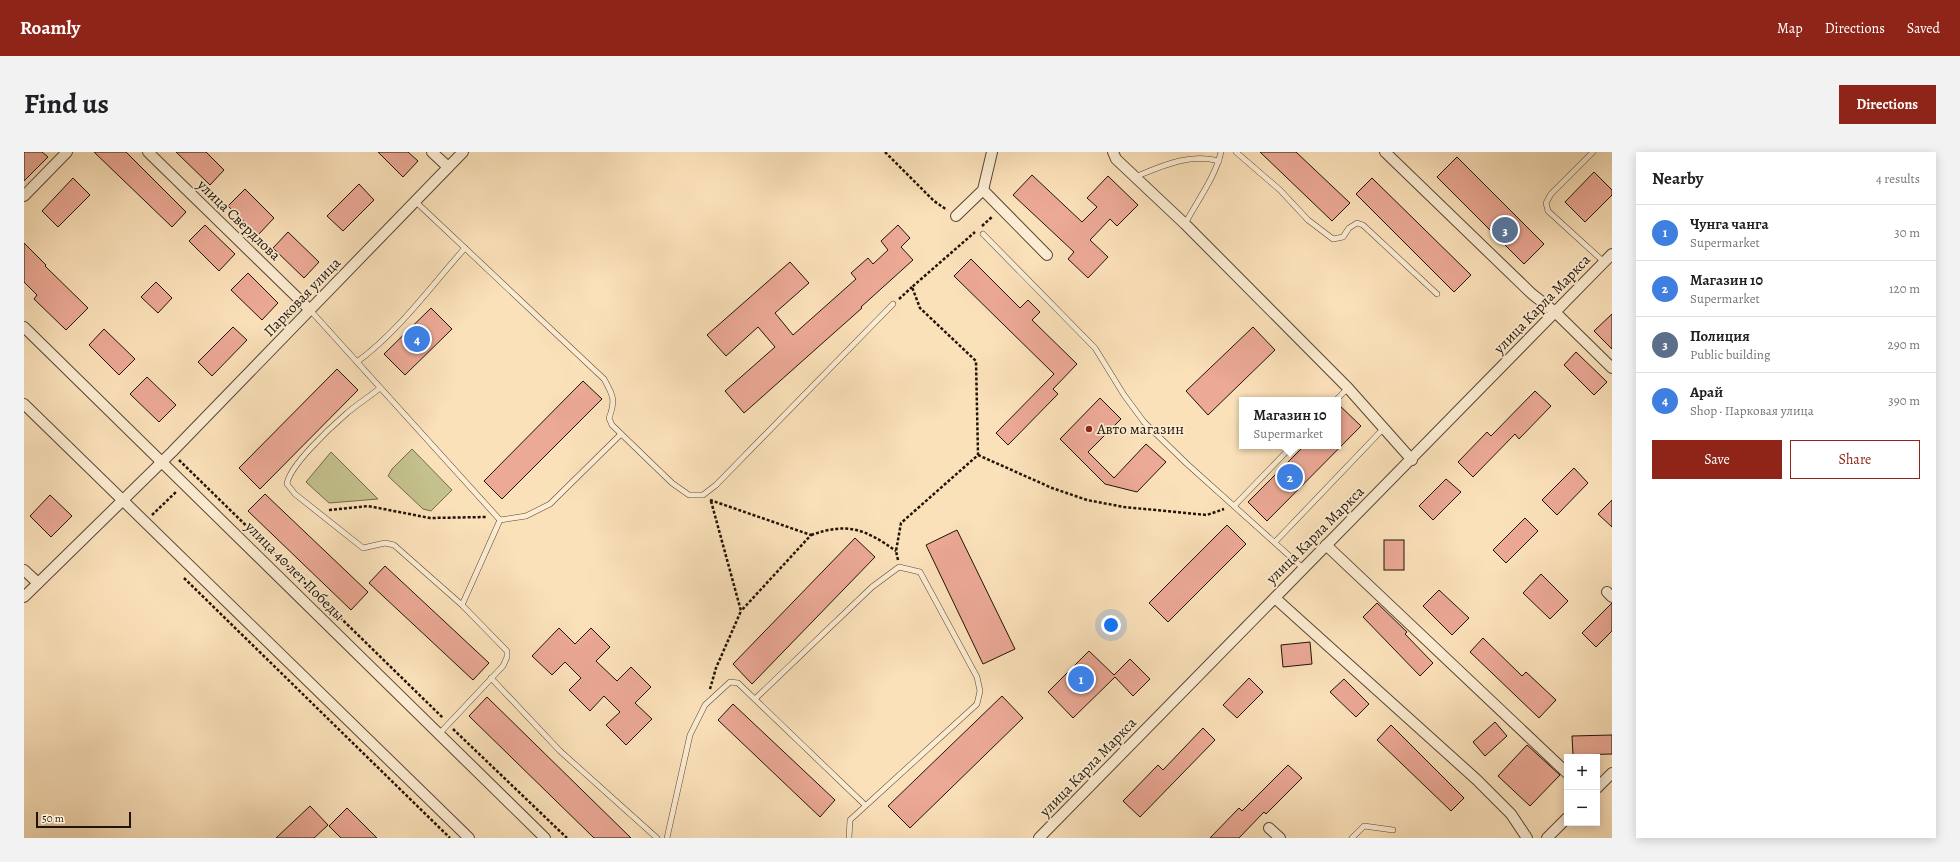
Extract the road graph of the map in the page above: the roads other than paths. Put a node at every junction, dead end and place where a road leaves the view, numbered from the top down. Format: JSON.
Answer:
{"nodes":[{"id":1,"x":67,"y":152,"type":"edge"},
{"id":2,"x":148,"y":152,"type":"edge"},
{"id":3,"x":432,"y":152,"type":"edge"},
{"id":4,"x":463,"y":152,"type":"edge"},
{"id":5,"x":992,"y":152,"type":"edge"},
{"id":6,"x":1113,"y":152,"type":"edge"},
{"id":7,"x":1221,"y":152,"type":"edge"},
{"id":8,"x":1236,"y":152,"type":"edge"},
{"id":9,"x":1385,"y":152,"type":"edge"},
{"id":10,"x":1593,"y":152,"type":"edge"},
{"id":11,"x":1219,"y":161,"type":"junction"},
{"id":12,"x":448,"y":167,"type":"junction"},
{"id":13,"x":1135,"y":177,"type":"junction"},
{"id":14,"x":983,"y":190,"type":"junction"},
{"id":15,"x":24,"y":196,"type":"edge"},
{"id":16,"x":415,"y":201,"type":"junction"},
{"id":17,"x":956,"y":216,"type":"road end"},
{"id":18,"x":1185,"y":224,"type":"junction"},
{"id":19,"x":983,"y":234,"type":"dead end"},
{"id":20,"x":465,"y":248,"type":"junction"},
{"id":21,"x":1612,"y":254,"type":"edge"},
{"id":22,"x":1047,"y":255,"type":"dead end"},
{"id":23,"x":1604,"y":262,"type":"junction"},
{"id":24,"x":1436,"y":294,"type":"dead end"},
{"id":25,"x":893,"y":304,"type":"road end"},
{"id":26,"x":310,"y":310,"type":"junction"},
{"id":27,"x":1555,"y":312,"type":"junction"},
{"id":28,"x":24,"y":327,"type":"edge"},
{"id":29,"x":357,"y":362,"type":"junction"},
{"id":30,"x":1612,"y":368,"type":"edge"},
{"id":31,"x":380,"y":388,"type":"junction"},
{"id":32,"x":1348,"y":388,"type":"junction"},
{"id":33,"x":1339,"y":397,"type":"edge"},
{"id":34,"x":24,"y":404,"type":"edge"},
{"id":35,"x":1384,"y":429,"type":"junction"},
{"id":36,"x":621,"y":434,"type":"junction"},
{"id":37,"x":1289,"y":449,"type":"edge"},
{"id":38,"x":1412,"y":460,"type":"junction"},
{"id":39,"x":162,"y":462,"type":"junction"},
{"id":40,"x":122,"y":500,"type":"junction"},
{"id":41,"x":1235,"y":505,"type":"junction"},
{"id":42,"x":498,"y":518,"type":"junction"},
{"id":43,"x":1275,"y":542,"type":"junction"},
{"id":44,"x":1326,"y":545,"type":"junction"},
{"id":45,"x":1304,"y":569,"type":"junction"},
{"id":46,"x":24,"y":570,"type":"edge"},
{"id":47,"x":38,"y":583,"type":"junction"},
{"id":48,"x":24,"y":597,"type":"edge"},
{"id":49,"x":1275,"y":598,"type":"junction"},
{"id":50,"x":462,"y":604,"type":"junction"},
{"id":51,"x":490,"y":678,"type":"junction"},
{"id":52,"x":755,"y":699,"type":"junction"},
{"id":53,"x":439,"y":734,"type":"junction"},
{"id":54,"x":1564,"y":770,"type":"edge"},
{"id":55,"x":1612,"y":773,"type":"edge"},
{"id":56,"x":1600,"y":785,"type":"edge"},
{"id":57,"x":865,"y":805,"type":"junction"},
{"id":58,"x":1564,"y":821,"type":"edge"},
{"id":59,"x":1268,"y":828,"type":"dead end"},
{"id":60,"x":1393,"y":830,"type":"dead end"},
{"id":61,"x":469,"y":838,"type":"edge"},
{"id":62,"x":545,"y":838,"type":"edge"},
{"id":63,"x":657,"y":838,"type":"edge"},
{"id":64,"x":667,"y":838,"type":"edge"},
{"id":65,"x":849,"y":838,"type":"edge"},
{"id":66,"x":1039,"y":838,"type":"edge"},
{"id":67,"x":1280,"y":838,"type":"edge"},
{"id":68,"x":1352,"y":838,"type":"edge"},
{"id":69,"x":1527,"y":838,"type":"edge"},
{"id":70,"x":1547,"y":838,"type":"edge"}],
"edges":[{"from":1,"to":15,"type":"street"},
{"from":2,"to":26,"type":"street","name":"улица Свердлова"},
{"from":3,"to":12,"type":"street"},
{"from":4,"to":12,"type":"street","name":"Парковая улица"},
{"from":5,"to":14,"type":"street"},
{"from":6,"to":13,"type":"street"},
{"from":7,"to":11,"type":"lane"},
{"from":8,"to":24,"type":"lane"},
{"from":9,"to":27,"type":"street"},
{"from":10,"to":23,"type":"lane"},
{"from":11,"to":13,"type":"lane"},
{"from":11,"to":18,"type":"lane"},
{"from":12,"to":16,"type":"street","name":"Парковая улица"},
{"from":13,"to":18,"type":"street"},
{"from":14,"to":17,"type":"street"},
{"from":14,"to":22,"type":"street"},
{"from":16,"to":20,"type":"lane"},
{"from":16,"to":26,"type":"street","name":"Парковая улица"},
{"from":18,"to":32,"type":"street"},
{"from":19,"to":41,"type":"lane"},
{"from":20,"to":29,"type":"lane"},
{"from":20,"to":36,"type":"lane"},
{"from":21,"to":23,"type":"street","name":"улица Карла Маркса"},
{"from":23,"to":27,"type":"street","name":"улица Карла Маркса"},
{"from":25,"to":36,"type":"lane"},
{"from":26,"to":29,"type":"lane"},
{"from":26,"to":39,"type":"street","name":"Парковая улица"},
{"from":27,"to":30,"type":"street"},
{"from":27,"to":38,"type":"street","name":"улица Карла Маркса"},
{"from":28,"to":39,"type":"street","name":"улица 40 лет Победы"},
{"from":29,"to":31,"type":"lane"},
{"from":31,"to":42,"type":"lane"},
{"from":31,"to":50,"type":"lane"},
{"from":32,"to":33,"type":"lane"},
{"from":32,"to":35,"type":"street"},
{"from":34,"to":40,"type":"street"},
{"from":35,"to":38,"type":"street"},
{"from":35,"to":43,"type":"lane"},
{"from":36,"to":42,"type":"lane"},
{"from":37,"to":41,"type":"lane"},
{"from":38,"to":44,"type":"street","name":"улица Карла Маркса"},
{"from":39,"to":40,"type":"street","name":"Парковая улица"},
{"from":39,"to":53,"type":"street","name":"улица 40 лет Победы"},
{"from":40,"to":47,"type":"street"},
{"from":40,"to":61,"type":"street"},
{"from":41,"to":43,"type":"lane"},
{"from":42,"to":50,"type":"lane"},
{"from":43,"to":45,"type":"lane"},
{"from":44,"to":45,"type":"street","name":"улица Карла Маркса"},
{"from":44,"to":54,"type":"street"},
{"from":45,"to":49,"type":"street","name":"улица Карла Маркса"},
{"from":46,"to":47,"type":"street"},
{"from":47,"to":48,"type":"street"},
{"from":49,"to":66,"type":"street","name":"улица Карла Маркса"},
{"from":49,"to":69,"type":"street"},
{"from":50,"to":51,"type":"lane"},
{"from":51,"to":53,"type":"lane"},
{"from":51,"to":63,"type":"lane"},
{"from":52,"to":57,"type":"lane"},
{"from":52,"to":57,"type":"lane"},
{"from":52,"to":64,"type":"lane"},
{"from":53,"to":62,"type":"street","name":"улица 40 лет Победы"},
{"from":55,"to":56,"type":"street"},
{"from":57,"to":65,"type":"lane"},
{"from":58,"to":70,"type":"street"},
{"from":59,"to":67,"type":"street"},
{"from":60,"to":68,"type":"lane"}]}
